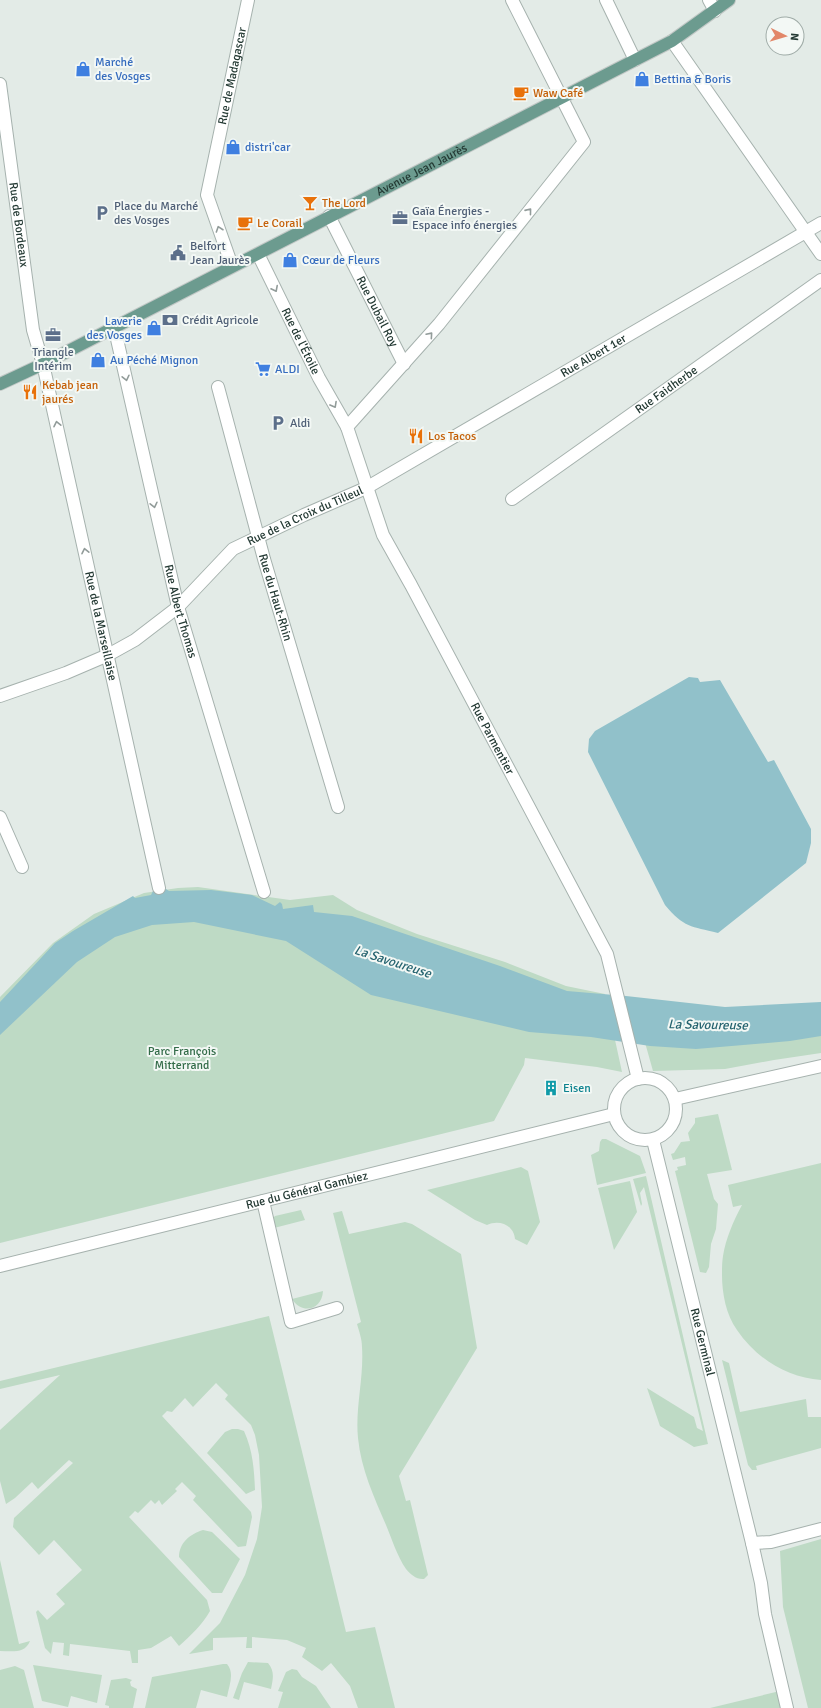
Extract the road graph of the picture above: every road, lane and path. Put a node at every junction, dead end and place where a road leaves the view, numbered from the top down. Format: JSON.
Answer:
{"nodes":[{"id":1,"x":248,"y":0,"type":"edge"},
{"id":2,"x":512,"y":0,"type":"edge"},
{"id":3,"x":606,"y":0,"type":"edge"},
{"id":4,"x":729,"y":0,"type":"edge"},
{"id":5,"x":712,"y":5,"type":"edge"},
{"id":6,"x":672,"y":41,"type":"junction"},
{"id":7,"x":635,"y":60,"type":"junction"},
{"id":8,"x":0,"y":84,"type":"edge"},
{"id":9,"x":562,"y":98,"type":"junction"},
{"id":10,"x":329,"y":216,"type":"junction"},
{"id":11,"x":821,"y":224,"type":"edge"},
{"id":12,"x":806,"y":233,"type":"junction"},
{"id":13,"x":258,"y":254,"type":"junction"},
{"id":14,"x":821,"y":254,"type":"edge"},
{"id":15,"x":232,"y":266,"type":"junction"},
{"id":16,"x":821,"y":280,"type":"edge"},
{"id":17,"x":114,"y":326,"type":"junction"},
{"id":18,"x":43,"y":364,"type":"junction"},
{"id":19,"x":404,"y":364,"type":"junction"},
{"id":20,"x":0,"y":384,"type":"edge"},
{"id":21,"x":218,"y":387,"type":"dead end"},
{"id":22,"x":346,"y":427,"type":"junction"},
{"id":23,"x":366,"y":488,"type":"junction"},
{"id":24,"x":512,"y":499,"type":"dead end"},
{"id":25,"x":258,"y":536,"type":"junction"},
{"id":26,"x":178,"y":607,"type":"junction"},
{"id":27,"x":108,"y":655,"type":"junction"},
{"id":28,"x":0,"y":696,"type":"edge"},
{"id":29,"x":338,"y":807,"type":"dead end"},
{"id":30,"x":0,"y":817,"type":"edge"},
{"id":31,"x":22,"y":867,"type":"dead end"},
{"id":32,"x":159,"y":888,"type":"dead end"},
{"id":33,"x":264,"y":892,"type":"dead end"},
{"id":34,"x":821,"y":1066,"type":"edge"},
{"id":35,"x":638,"y":1079,"type":"junction"},
{"id":36,"x":675,"y":1098,"type":"junction"},
{"id":37,"x":614,"y":1114,"type":"junction"},
{"id":38,"x":653,"y":1140,"type":"junction"},
{"id":39,"x":263,"y":1201,"type":"junction"},
{"id":40,"x":0,"y":1266,"type":"edge"},
{"id":41,"x":337,"y":1308,"type":"dead end"},
{"id":42,"x":821,"y":1529,"type":"edge"},
{"id":43,"x":752,"y":1543,"type":"junction"},
{"id":44,"x":787,"y":1708,"type":"edge"}],
"edges":[{"from":15,"to":1,"type":"street","name":"Rue de Madagascar","one_way":true},
{"from":2,"to":9,"type":"street"},
{"from":3,"to":7,"type":"street"},
{"from":4,"to":5,"type":"main road","name":"Avenue Jean Jaurès"},
{"from":5,"to":6,"type":"main road","name":"Avenue Jean Jaurès"},
{"from":6,"to":7,"type":"main road","name":"Avenue Jean Jaurès"},
{"from":6,"to":12,"type":"street"},
{"from":7,"to":9,"type":"main road","name":"Avenue Jean Jaurès"},
{"from":8,"to":18,"type":"street","name":"Rue de Bordeaux"},
{"from":9,"to":10,"type":"main road","name":"Avenue Jean Jaurès"},
{"from":19,"to":9,"type":"street","one_way":true},
{"from":10,"to":13,"type":"main road","name":"Avenue Jean Jaurès"},
{"from":10,"to":19,"type":"street","name":"Rue Dubail Roy"},
{"from":11,"to":12,"type":"street","name":"Rue Albert 1er"},
{"from":12,"to":14,"type":"street"},
{"from":12,"to":23,"type":"street","name":"Rue Albert 1er"},
{"from":13,"to":15,"type":"main road","name":"Avenue Jean Jaurès"},
{"from":13,"to":22,"type":"street","name":"Rue de l'Étoile","one_way":true},
{"from":15,"to":17,"type":"main road","name":"Avenue Jean Jaurès"},
{"from":16,"to":24,"type":"street","name":"Rue Faidherbe"},
{"from":17,"to":18,"type":"main road","name":"Avenue Jean Jaurès"},
{"from":17,"to":26,"type":"street","name":"Rue Albert Thomas","one_way":true},
{"from":18,"to":20,"type":"main road","name":"Avenue Jean Jaurès"},
{"from":27,"to":18,"type":"street","name":"Rue de la Marseillaise","one_way":true},
{"from":19,"to":22,"type":"street"},
{"from":21,"to":25,"type":"street","name":"Rue du Haut-Rhin"},
{"from":22,"to":23,"type":"street","name":"Rue de la Croix du Tilleul"},
{"from":23,"to":25,"type":"street","name":"Rue de la Croix du Tilleul"},
{"from":23,"to":35,"type":"street","name":"Rue Parmentier"},
{"from":25,"to":26,"type":"street","name":"Rue de la Croix du Tilleul"},
{"from":25,"to":29,"type":"street","name":"Rue du Haut-Rhin"},
{"from":26,"to":27,"type":"street","name":"Rue de la Croix du Tilleul"},
{"from":26,"to":33,"type":"street","name":"Rue Albert Thomas"},
{"from":27,"to":28,"type":"street","name":"Rue de la Croix du Tilleul"},
{"from":27,"to":32,"type":"street","name":"Rue de la Marseillaise"},
{"from":30,"to":31,"type":"street"},
{"from":34,"to":36,"type":"street"},
{"from":35,"to":36,"type":"street"},
{"from":35,"to":37,"type":"street"},
{"from":36,"to":38,"type":"street"},
{"from":37,"to":38,"type":"street"},
{"from":37,"to":39,"type":"street","name":"Rue du Général Gambiez"},
{"from":38,"to":43,"type":"street","name":"Rue Germinal"},
{"from":39,"to":40,"type":"street","name":"Rue du Général Gambiez"},
{"from":39,"to":41,"type":"street"},
{"from":42,"to":43,"type":"street"},
{"from":43,"to":44,"type":"street","name":"Rue Germinal"}]}
